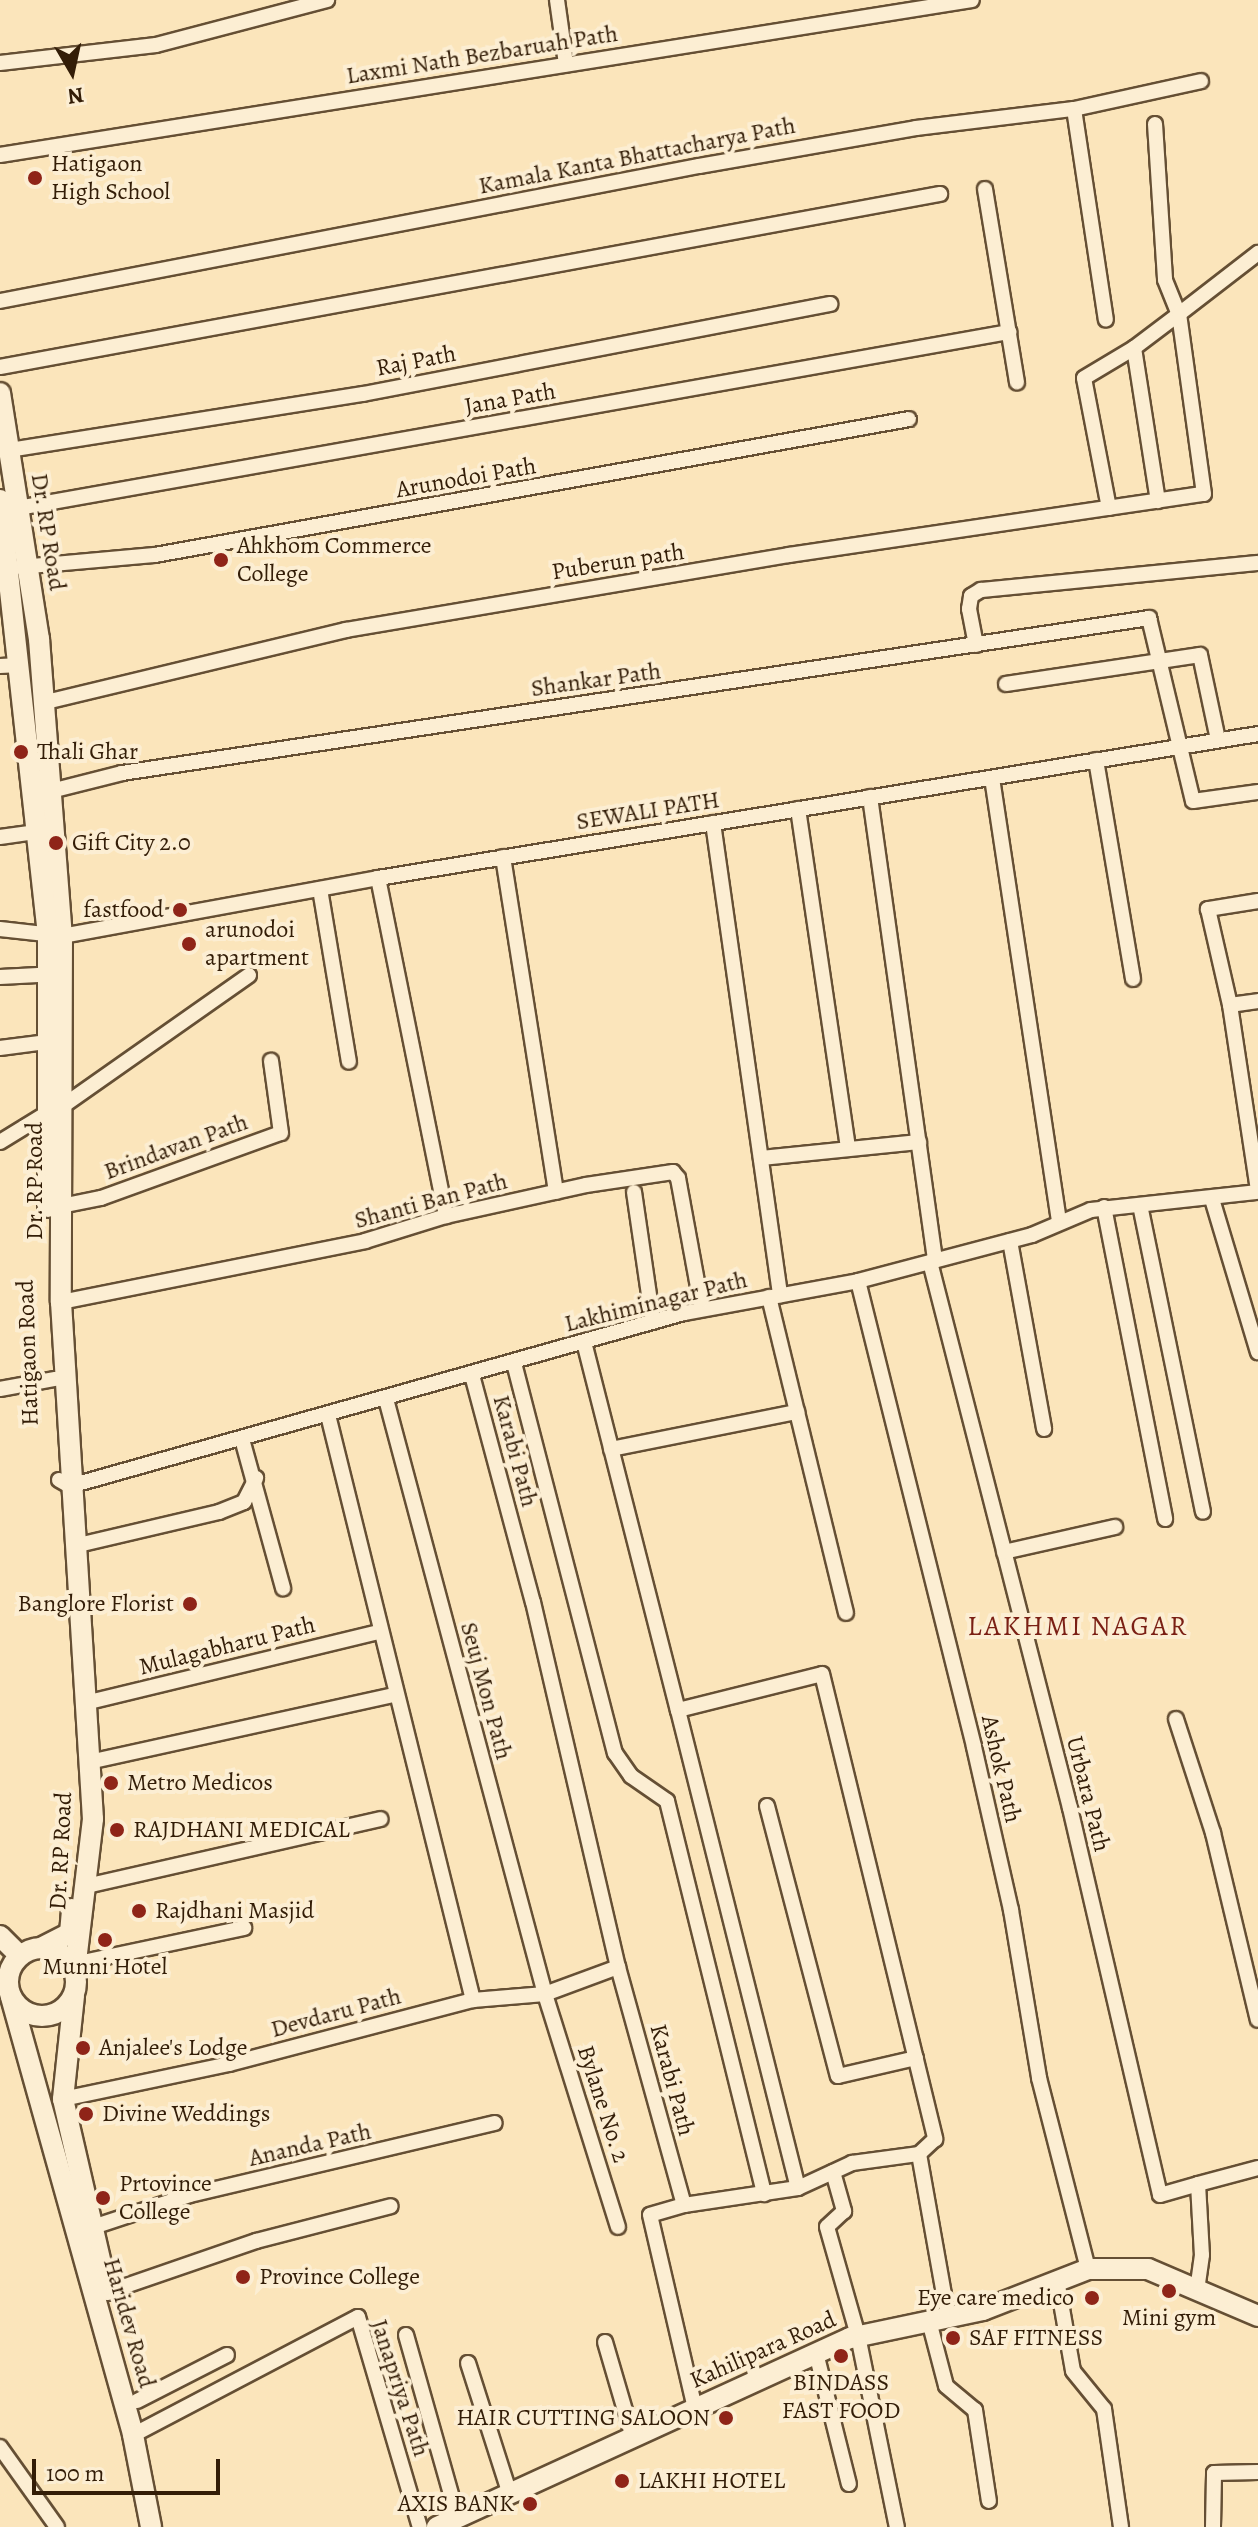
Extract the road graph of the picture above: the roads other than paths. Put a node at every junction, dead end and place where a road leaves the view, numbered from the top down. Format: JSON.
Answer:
{"nodes":[{"id":1,"x":327,"y":0,"type":"edge"},
{"id":2,"x":557,"y":0,"type":"edge"},
{"id":3,"x":972,"y":0,"type":"edge"},
{"id":4,"x":912,"y":4,"type":"edge"},
{"id":5,"x":0,"y":63,"type":"edge"},
{"id":6,"x":566,"y":64,"type":"junction"},
{"id":7,"x":1201,"y":81,"type":"dead end"},
{"id":8,"x":1074,"y":109,"type":"junction"},
{"id":9,"x":1155,"y":124,"type":"dead end"},
{"id":10,"x":0,"y":155,"type":"edge"},
{"id":11,"x":985,"y":189,"type":"dead end"},
{"id":12,"x":940,"y":194,"type":"dead end"},
{"id":13,"x":1258,"y":253,"type":"edge"},
{"id":14,"x":0,"y":301,"type":"edge"},
{"id":15,"x":830,"y":304,"type":"dead end"},
{"id":16,"x":1179,"y":314,"type":"junction"},
{"id":17,"x":1106,"y":320,"type":"dead end"},
{"id":18,"x":1009,"y":332,"type":"junction"},
{"id":19,"x":1134,"y":348,"type":"junction"},
{"id":20,"x":0,"y":367,"type":"edge"},
{"id":21,"x":1017,"y":382,"type":"dead end"},
{"id":22,"x":0,"y":393,"type":"edge"},
{"id":23,"x":909,"y":419,"type":"dead end"},
{"id":24,"x":9,"y":450,"type":"junction"},
{"id":25,"x":1158,"y":501,"type":"junction"},
{"id":26,"x":9,"y":504,"type":"edge"},
{"id":27,"x":1109,"y":508,"type":"junction"},
{"id":28,"x":1258,"y":563,"type":"edge"},
{"id":29,"x":12,"y":565,"type":"edge"},
{"id":30,"x":976,"y":645,"type":"junction"},
{"id":31,"x":1160,"y":661,"type":"junction"},
{"id":32,"x":10,"y":665,"type":"edge"},
{"id":33,"x":1006,"y":684,"type":"dead end"},
{"id":34,"x":46,"y":702,"type":"junction"},
{"id":35,"x":1258,"y":734,"type":"edge"},
{"id":36,"x":1218,"y":740,"type":"junction"},
{"id":37,"x":1183,"y":745,"type":"junction"},
{"id":38,"x":1096,"y":760,"type":"junction"},
{"id":39,"x":992,"y":778,"type":"junction"},
{"id":40,"x":51,"y":791,"type":"junction"},
{"id":41,"x":1258,"y":792,"type":"edge"},
{"id":42,"x":870,"y":797,"type":"junction"},
{"id":43,"x":798,"y":809,"type":"junction"},
{"id":44,"x":713,"y":823,"type":"junction"},
{"id":45,"x":37,"y":832,"type":"junction"},
{"id":46,"x":0,"y":837,"type":"edge"},
{"id":47,"x":503,"y":857,"type":"junction"},
{"id":48,"x":378,"y":878,"type":"junction"},
{"id":49,"x":320,"y":889,"type":"junction"},
{"id":50,"x":1258,"y":901,"type":"edge"},
{"id":51,"x":0,"y":929,"type":"edge"},
{"id":52,"x":55,"y":934,"type":"junction"},
{"id":53,"x":54,"y":974,"type":"junction"},
{"id":54,"x":249,"y":975,"type":"dead end"},
{"id":55,"x":0,"y":977,"type":"edge"},
{"id":56,"x":1133,"y":979,"type":"dead end"},
{"id":57,"x":1258,"y":1001,"type":"edge"},
{"id":58,"x":1230,"y":1005,"type":"junction"},
{"id":59,"x":46,"y":1042,"type":"junction"},
{"id":60,"x":0,"y":1048,"type":"edge"},
{"id":61,"x":271,"y":1061,"type":"dead end"},
{"id":62,"x":349,"y":1062,"type":"dead end"},
{"id":63,"x":52,"y":1111,"type":"junction"},
{"id":64,"x":0,"y":1142,"type":"edge"},
{"id":65,"x":919,"y":1142,"type":"junction"},
{"id":66,"x":848,"y":1148,"type":"junction"},
{"id":67,"x":761,"y":1158,"type":"junction"},
{"id":68,"x":556,"y":1192,"type":"junction"},
{"id":69,"x":634,"y":1192,"type":"dead end"},
{"id":70,"x":1258,"y":1192,"type":"edge"},
{"id":71,"x":1212,"y":1199,"type":"junction"},
{"id":72,"x":1140,"y":1205,"type":"junction"},
{"id":73,"x":61,"y":1206,"type":"junction"},
{"id":74,"x":1104,"y":1207,"type":"junction"},
{"id":75,"x":446,"y":1216,"type":"junction"},
{"id":76,"x":1059,"y":1223,"type":"junction"},
{"id":77,"x":1010,"y":1241,"type":"junction"},
{"id":78,"x":932,"y":1261,"type":"junction"},
{"id":79,"x":858,"y":1281,"type":"junction"},
{"id":80,"x":775,"y":1296,"type":"junction"},
{"id":81,"x":61,"y":1302,"type":"junction"},
{"id":82,"x":702,"y":1309,"type":"junction"},
{"id":83,"x":653,"y":1322,"type":"junction"},
{"id":84,"x":584,"y":1342,"type":"junction"},
{"id":85,"x":1258,"y":1352,"type":"edge"},
{"id":86,"x":514,"y":1363,"type":"junction"},
{"id":87,"x":472,"y":1375,"type":"junction"},
{"id":88,"x":55,"y":1379,"type":"junction"},
{"id":89,"x":0,"y":1389,"type":"edge"},
{"id":90,"x":386,"y":1399,"type":"junction"},
{"id":91,"x":797,"y":1412,"type":"junction"},
{"id":92,"x":328,"y":1415,"type":"junction"},
{"id":93,"x":1044,"y":1429,"type":"dead end"},
{"id":94,"x":242,"y":1439,"type":"junction"},
{"id":95,"x":611,"y":1449,"type":"junction"},
{"id":96,"x":256,"y":1478,"type":"junction"},
{"id":97,"x":64,"y":1483,"type":"junction"},
{"id":98,"x":1203,"y":1512,"type":"dead end"},
{"id":99,"x":1165,"y":1519,"type":"dead end"},
{"id":100,"x":1115,"y":1527,"type":"dead end"},
{"id":101,"x":74,"y":1546,"type":"junction"},
{"id":102,"x":1004,"y":1552,"type":"junction"},
{"id":103,"x":283,"y":1588,"type":"dead end"},
{"id":104,"x":846,"y":1613,"type":"dead end"},
{"id":105,"x":379,"y":1632,"type":"junction"},
{"id":106,"x":395,"y":1695,"type":"junction"},
{"id":107,"x":85,"y":1703,"type":"junction"},
{"id":108,"x":678,"y":1710,"type":"junction"},
{"id":109,"x":1176,"y":1719,"type":"dead end"},
{"id":110,"x":89,"y":1762,"type":"junction"},
{"id":111,"x":767,"y":1806,"type":"dead end"},
{"id":112,"x":380,"y":1819,"type":"dead end"},
{"id":113,"x":86,"y":1886,"type":"junction"},
{"id":114,"x":244,"y":1928,"type":"dead end"},
{"id":115,"x":0,"y":1936,"type":"edge"},
{"id":116,"x":41,"y":1948,"type":"junction"},
{"id":117,"x":20,"y":1956,"type":"junction"},
{"id":118,"x":76,"y":1967,"type":"junction"},
{"id":119,"x":618,"y":1967,"type":"junction"},
{"id":120,"x":6,"y":1985,"type":"edge"},
{"id":121,"x":545,"y":1994,"type":"junction"},
{"id":122,"x":74,"y":1996,"type":"junction"},
{"id":123,"x":473,"y":2000,"type":"junction"},
{"id":124,"x":1258,"y":2020,"type":"edge"},
{"id":125,"x":916,"y":2058,"type":"junction"},
{"id":126,"x":63,"y":2099,"type":"junction"},
{"id":127,"x":495,"y":2123,"type":"dead end"},
{"id":128,"x":919,"y":2154,"type":"junction"},
{"id":129,"x":1258,"y":2168,"type":"edge"},
{"id":130,"x":833,"y":2172,"type":"junction"},
{"id":131,"x":1198,"y":2184,"type":"junction"},
{"id":132,"x":798,"y":2188,"type":"junction"},
{"id":133,"x":764,"y":2194,"type":"junction"},
{"id":134,"x":684,"y":2205,"type":"junction"},
{"id":135,"x":391,"y":2206,"type":"dead end"},
{"id":136,"x":618,"y":2227,"type":"dead end"},
{"id":137,"x":90,"y":2228,"type":"junction"},
{"id":138,"x":1088,"y":2269,"type":"junction"},
{"id":139,"x":1057,"y":2280,"type":"junction"},
{"id":140,"x":1197,"y":2291,"type":"junction"},
{"id":141,"x":108,"y":2292,"type":"junction"},
{"id":142,"x":1258,"y":2316,"type":"edge"},
{"id":143,"x":939,"y":2319,"type":"junction"},
{"id":144,"x":406,"y":2335,"type":"dead end"},
{"id":145,"x":858,"y":2336,"type":"junction"},
{"id":146,"x":605,"y":2342,"type":"dead end"},
{"id":147,"x":816,"y":2353,"type":"junction"},
{"id":148,"x":227,"y":2355,"type":"dead end"},
{"id":149,"x":468,"y":2363,"type":"dead end"},
{"id":150,"x":137,"y":2401,"type":"junction"},
{"id":151,"x":695,"y":2409,"type":"junction"},
{"id":152,"x":139,"y":2432,"type":"junction"},
{"id":153,"x":633,"y":2438,"type":"junction"},
{"id":154,"x":0,"y":2447,"type":"edge"},
{"id":155,"x":1258,"y":2472,"type":"edge"},
{"id":156,"x":849,"y":2484,"type":"dead end"},
{"id":157,"x":510,"y":2495,"type":"junction"},
{"id":158,"x":989,"y":2501,"type":"dead end"},
{"id":159,"x":458,"y":2519,"type":"junction"},
{"id":160,"x":57,"y":2527,"type":"edge"},
{"id":161,"x":151,"y":2527,"type":"edge"},
{"id":162,"x":165,"y":2527,"type":"edge"},
{"id":163,"x":420,"y":2527,"type":"edge"},
{"id":164,"x":437,"y":2527,"type":"edge"},
{"id":165,"x":897,"y":2527,"type":"edge"},
{"id":166,"x":1121,"y":2527,"type":"edge"},
{"id":167,"x":1213,"y":2527,"type":"edge"}],
"edges":[{"from":1,"to":5,"type":"street"},
{"from":2,"to":6,"type":"street"},
{"from":3,"to":4,"type":"street","name":"Laxmi Nath Bezbaruah Path"},
{"from":4,"to":6,"type":"street","name":"Laxmi Nath Bezbaruah Path"},
{"from":6,"to":10,"type":"street","name":"Laxmi Nath Bezbaruah Path"},
{"from":7,"to":8,"type":"street","name":"Kamala Kanta Bhattacharya Path"},
{"from":8,"to":14,"type":"street","name":"Kamala Kanta Bhattacharya Path"},
{"from":8,"to":17,"type":"street"},
{"from":9,"to":16,"type":"street"},
{"from":11,"to":18,"type":"street"},
{"from":12,"to":20,"type":"street"},
{"from":13,"to":16,"type":"street"},
{"from":15,"to":24,"type":"street","name":"Raj Path"},
{"from":16,"to":19,"type":"street"},
{"from":16,"to":25,"type":"street","name":"Puberun path"},
{"from":18,"to":21,"type":"street"},
{"from":18,"to":26,"type":"street","name":"Jana Path"},
{"from":19,"to":25,"type":"street"},
{"from":19,"to":27,"type":"street"},
{"from":22,"to":24,"type":"main road","name":"Dr. RP Road"},
{"from":23,"to":29,"type":"street","name":"Arunodoi Path"},
{"from":24,"to":26,"type":"main road","name":"Dr. RP Road"},
{"from":25,"to":27,"type":"street","name":"Puberun path"},
{"from":26,"to":29,"type":"main road","name":"Dr. RP Road"},
{"from":27,"to":34,"type":"street","name":"Puberun path"},
{"from":28,"to":30,"type":"street"},
{"from":29,"to":32,"type":"main road"},
{"from":29,"to":34,"type":"main road","name":"Dr. RP Road"},
{"from":30,"to":31,"type":"street","name":"Shankar Path"},
{"from":30,"to":40,"type":"street","name":"Shankar Path"},
{"from":31,"to":33,"type":"street"},
{"from":31,"to":36,"type":"street"},
{"from":31,"to":37,"type":"street"},
{"from":32,"to":45,"type":"main road"},
{"from":34,"to":40,"type":"main road","name":"Dr. RP Road"},
{"from":35,"to":36,"type":"street","name":"SEWALI PATH"},
{"from":36,"to":37,"type":"street","name":"SEWALI PATH"},
{"from":37,"to":38,"type":"street","name":"SEWALI PATH"},
{"from":37,"to":41,"type":"street"},
{"from":38,"to":39,"type":"street","name":"SEWALI PATH"},
{"from":38,"to":56,"type":"street"},
{"from":39,"to":42,"type":"street","name":"SEWALI PATH"},
{"from":39,"to":76,"type":"street"},
{"from":40,"to":52,"type":"main road","name":"Dr. RP Road"},
{"from":42,"to":43,"type":"street","name":"SEWALI PATH"},
{"from":42,"to":65,"type":"street","name":"Urbara Path"},
{"from":43,"to":44,"type":"street","name":"SEWALI PATH"},
{"from":43,"to":66,"type":"street"},
{"from":44,"to":47,"type":"street","name":"SEWALI PATH"},
{"from":44,"to":67,"type":"street"},
{"from":45,"to":46,"type":"street"},
{"from":45,"to":52,"type":"main road"},
{"from":47,"to":48,"type":"street","name":"SEWALI PATH"},
{"from":47,"to":68,"type":"street"},
{"from":48,"to":49,"type":"street","name":"SEWALI PATH"},
{"from":48,"to":75,"type":"street"},
{"from":49,"to":52,"type":"street","name":"SEWALI PATH"},
{"from":49,"to":62,"type":"street"},
{"from":50,"to":58,"type":"street"},
{"from":51,"to":52,"type":"street","name":"SEWALI PATH"},
{"from":52,"to":53,"type":"main road","name":"Dr. RP Road"},
{"from":53,"to":55,"type":"street"},
{"from":53,"to":59,"type":"main road","name":"Hatigaon Road"},
{"from":53,"to":63,"type":"main road","name":"Dr. RP Road"},
{"from":54,"to":63,"type":"street"},
{"from":57,"to":58,"type":"street"},
{"from":58,"to":70,"type":"street"},
{"from":59,"to":60,"type":"street"},
{"from":59,"to":63,"type":"main road","name":"Hatigaon Road"},
{"from":61,"to":73,"type":"street","name":"Brindavan Path"},
{"from":63,"to":64,"type":"street"},
{"from":63,"to":73,"type":"main road","name":"Dr. RP Road"},
{"from":63,"to":88,"type":"main road","name":"Hatigaon Road"},
{"from":65,"to":66,"type":"street"},
{"from":65,"to":78,"type":"street","name":"Urbara Path"},
{"from":66,"to":67,"type":"street"},
{"from":67,"to":80,"type":"street"},
{"from":68,"to":75,"type":"street","name":"Shanti Ban Path"},
{"from":68,"to":82,"type":"street","name":"Shanti Ban Path"},
{"from":69,"to":83,"type":"street"},
{"from":70,"to":71,"type":"street","name":"Lakhiminagar Path"},
{"from":71,"to":72,"type":"street","name":"Lakhiminagar Path"},
{"from":71,"to":85,"type":"street"},
{"from":72,"to":74,"type":"street","name":"Lakhiminagar Path"},
{"from":72,"to":98,"type":"street"},
{"from":73,"to":81,"type":"main road","name":"Dr. RP Road"},
{"from":74,"to":76,"type":"street","name":"Lakhiminagar Path"},
{"from":74,"to":99,"type":"street"},
{"from":75,"to":81,"type":"street","name":"Shanti Ban Path"},
{"from":76,"to":77,"type":"street","name":"Lakhiminagar Path"},
{"from":77,"to":78,"type":"street","name":"Lakhiminagar Path"},
{"from":77,"to":93,"type":"street"},
{"from":78,"to":79,"type":"street","name":"Lakhiminagar Path"},
{"from":78,"to":102,"type":"street","name":"Urbara Path"},
{"from":79,"to":80,"type":"street","name":"Lakhiminagar Path"},
{"from":79,"to":138,"type":"street","name":"Ashok Path"},
{"from":80,"to":82,"type":"street","name":"Lakhiminagar Path"},
{"from":80,"to":91,"type":"street"},
{"from":81,"to":97,"type":"main road","name":"Dr. RP Road"},
{"from":82,"to":83,"type":"street","name":"Lakhiminagar Path"},
{"from":83,"to":84,"type":"street","name":"Lakhiminagar Path"},
{"from":84,"to":86,"type":"street","name":"Lakhiminagar Path"},
{"from":84,"to":95,"type":"street"},
{"from":86,"to":87,"type":"street","name":"Lakhiminagar Path"},
{"from":86,"to":133,"type":"street"},
{"from":87,"to":90,"type":"street","name":"Lakhiminagar Path"},
{"from":87,"to":119,"type":"street","name":"Karabi Path"},
{"from":88,"to":89,"type":"street"},
{"from":88,"to":97,"type":"main road","name":"Hatigaon Road"},
{"from":90,"to":92,"type":"street","name":"Lakhiminagar Path"},
{"from":90,"to":121,"type":"street","name":"Seuj Mon Path"},
{"from":91,"to":95,"type":"street"},
{"from":91,"to":104,"type":"street"},
{"from":92,"to":94,"type":"street","name":"Lakhiminagar Path"},
{"from":92,"to":105,"type":"street"},
{"from":94,"to":96,"type":"street"},
{"from":94,"to":97,"type":"street","name":"Lakhiminagar Path"},
{"from":95,"to":108,"type":"street"},
{"from":96,"to":101,"type":"street"},
{"from":96,"to":103,"type":"street"},
{"from":97,"to":101,"type":"main road","name":"Dr. RP Road"},
{"from":97,"to":116,"type":"main road","name":"Hatigaon Road"},
{"from":100,"to":102,"type":"street"},
{"from":101,"to":107,"type":"main road","name":"Dr. RP Road"},
{"from":102,"to":131,"type":"street","name":"Urbara Path"},
{"from":105,"to":106,"type":"street"},
{"from":105,"to":107,"type":"street","name":"Mulagabharu Path"},
{"from":106,"to":110,"type":"street"},
{"from":106,"to":123,"type":"street"},
{"from":107,"to":110,"type":"main road","name":"Dr. RP Road"},
{"from":108,"to":125,"type":"street"},
{"from":108,"to":132,"type":"street"},
{"from":109,"to":124,"type":"street"},
{"from":110,"to":113,"type":"main road","name":"Dr. RP Road"},
{"from":111,"to":125,"type":"street"},
{"from":112,"to":113,"type":"street"},
{"from":113,"to":118,"type":"main road","name":"Dr. RP Road"},
{"from":114,"to":118,"type":"street"},
{"from":115,"to":117,"type":"main road"},
{"from":116,"to":117,"type":"main road"},
{"from":116,"to":118,"type":"main road"},
{"from":117,"to":120,"type":"main road"},
{"from":118,"to":122,"type":"main road"},
{"from":119,"to":121,"type":"street","name":"Devdaru Path"},
{"from":119,"to":134,"type":"street","name":"Karabi Path"},
{"from":120,"to":122,"type":"main road"},
{"from":120,"to":152,"type":"main road","name":"Haridev Road"},
{"from":121,"to":123,"type":"street","name":"Devdaru Path"},
{"from":121,"to":136,"type":"street","name":"Bylane No. 2"},
{"from":122,"to":126,"type":"main road","name":"Haridev Road"},
{"from":123,"to":126,"type":"street","name":"Devdaru Path"},
{"from":125,"to":128,"type":"street"},
{"from":126,"to":137,"type":"main road","name":"Haridev Road"},
{"from":127,"to":137,"type":"street","name":"Ananda Path"},
{"from":128,"to":130,"type":"street"},
{"from":128,"to":143,"type":"street"},
{"from":129,"to":131,"type":"street"},
{"from":130,"to":132,"type":"street"},
{"from":130,"to":145,"type":"street"},
{"from":131,"to":140,"type":"street"},
{"from":132,"to":133,"type":"street"},
{"from":133,"to":134,"type":"street"},
{"from":134,"to":151,"type":"street"},
{"from":135,"to":141,"type":"street"},
{"from":137,"to":141,"type":"main road","name":"Haridev Road"},
{"from":138,"to":139,"type":"main road","name":"Kahilipara Road"},
{"from":138,"to":140,"type":"main road","name":"Kahilipara Road"},
{"from":139,"to":143,"type":"main road","name":"Kahilipara Road"},
{"from":139,"to":166,"type":"street"},
{"from":140,"to":142,"type":"main road","name":"Kahilipara Road"},
{"from":141,"to":150,"type":"main road","name":"Haridev Road"},
{"from":143,"to":145,"type":"main road","name":"Kahilipara Road"},
{"from":143,"to":158,"type":"street"},
{"from":144,"to":159,"type":"street"},
{"from":145,"to":147,"type":"main road","name":"Kahilipara Road"},
{"from":145,"to":165,"type":"street"},
{"from":146,"to":153,"type":"street"},
{"from":147,"to":151,"type":"main road","name":"Kahilipara Road"},
{"from":147,"to":156,"type":"street"},
{"from":148,"to":150,"type":"street"},
{"from":149,"to":157,"type":"street"},
{"from":150,"to":152,"type":"main road","name":"Haridev Road"},
{"from":151,"to":153,"type":"main road","name":"Kahilipara Road"},
{"from":152,"to":161,"type":"main road","name":"Haridev Road"},
{"from":152,"to":162,"type":"main road","name":"Haridev Road"},
{"from":152,"to":163,"type":"street","name":"Janapriya Path"},
{"from":153,"to":157,"type":"main road","name":"Kahilipara Road"},
{"from":154,"to":160,"type":"street"},
{"from":155,"to":167,"type":"street"},
{"from":157,"to":159,"type":"main road","name":"Kahilipara Road"},
{"from":159,"to":164,"type":"main road","name":"Kahilipara Road"}]}
